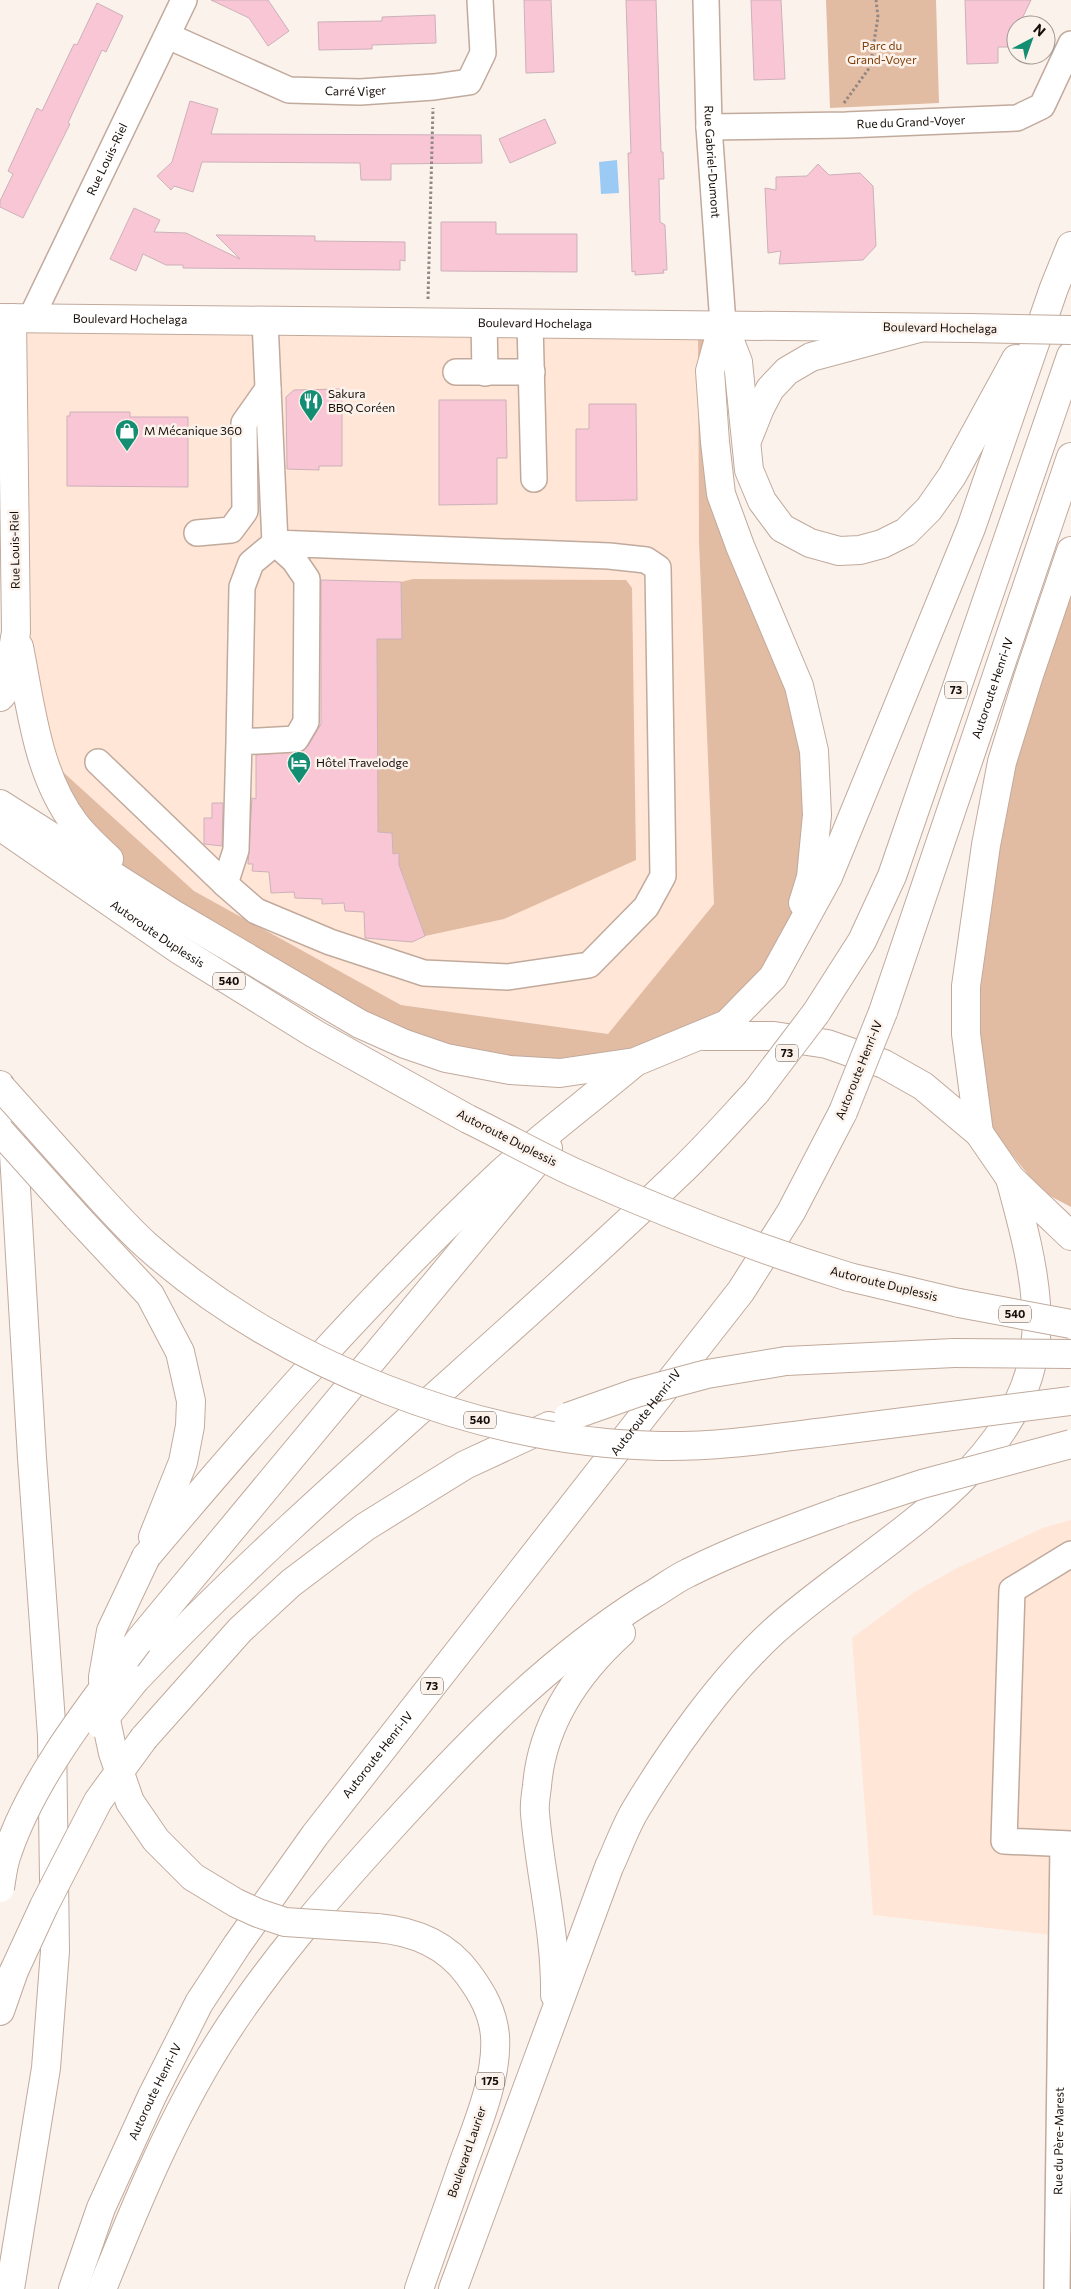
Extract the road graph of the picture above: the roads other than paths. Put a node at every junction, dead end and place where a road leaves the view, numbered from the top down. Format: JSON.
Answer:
{"nodes":[{"id":1,"x":184,"y":0,"type":"edge"},
{"id":2,"x":480,"y":0,"type":"edge"},
{"id":3,"x":706,"y":0,"type":"edge"},
{"id":4,"x":168,"y":36,"type":"junction"},
{"id":5,"x":1071,"y":44,"type":"edge"},
{"id":6,"x":709,"y":127,"type":"junction"},
{"id":7,"x":1071,"y":246,"type":"edge"},
{"id":8,"x":1054,"y":288,"type":"junction"},
{"id":9,"x":14,"y":318,"type":"edge"},
{"id":10,"x":265,"y":321,"type":"junction"},
{"id":11,"x":484,"y":322,"type":"junction"},
{"id":12,"x":530,"y":323,"type":"junction"},
{"id":13,"x":723,"y":324,"type":"junction"},
{"id":14,"x":919,"y":328,"type":"junction"},
{"id":15,"x":1071,"y":330,"type":"edge"},
{"id":16,"x":1071,"y":356,"type":"edge"},
{"id":17,"x":456,"y":372,"type":"dead end"},
{"id":18,"x":532,"y":372,"type":"junction"},
{"id":19,"x":486,"y":373,"type":"junction"},
{"id":20,"x":268,"y":389,"type":"junction"},
{"id":21,"x":746,"y":442,"type":"junction"},
{"id":22,"x":1071,"y":457,"type":"edge"},
{"id":23,"x":534,"y":479,"type":"dead end"},
{"id":24,"x":197,"y":533,"type":"dead end"},
{"id":25,"x":275,"y":543,"type":"junction"},
{"id":26,"x":1071,"y":550,"type":"edge"},
{"id":27,"x":16,"y":632,"type":"junction"},
{"id":28,"x":0,"y":697,"type":"edge"},
{"id":29,"x":239,"y":742,"type":"junction"},
{"id":30,"x":98,"y":762,"type":"dead end"},
{"id":31,"x":0,"y":804,"type":"edge"},
{"id":32,"x":0,"y":826,"type":"edge"},
{"id":33,"x":225,"y":884,"type":"junction"},
{"id":34,"x":173,"y":914,"type":"junction"},
{"id":35,"x":796,"y":936,"type":"junction"},
{"id":36,"x":697,"y":1036,"type":"junction"},
{"id":37,"x":635,"y":1062,"type":"junction"},
{"id":38,"x":0,"y":1086,"type":"edge"},
{"id":39,"x":578,"y":1109,"type":"junction"},
{"id":40,"x":0,"y":1131,"type":"edge"},
{"id":41,"x":980,"y":1133,"type":"junction"},
{"id":42,"x":1010,"y":1178,"type":"junction"},
{"id":43,"x":1071,"y":1236,"type":"edge"},
{"id":44,"x":1071,"y":1324,"type":"edge"},
{"id":45,"x":1071,"y":1354,"type":"edge"},
{"id":46,"x":1071,"y":1401,"type":"edge"},
{"id":47,"x":1071,"y":1444,"type":"edge"},
{"id":48,"x":754,"y":1545,"type":"junction"},
{"id":49,"x":1071,"y":1554,"type":"edge"},
{"id":50,"x":146,"y":1557,"type":"junction"},
{"id":51,"x":1067,"y":1844,"type":"edge"},
{"id":52,"x":0,"y":1888,"type":"edge"},
{"id":53,"x":0,"y":1892,"type":"edge"},
{"id":54,"x":1066,"y":1982,"type":"edge"},
{"id":55,"x":0,"y":2011,"type":"edge"},
{"id":56,"x":531,"y":2078,"type":"junction"},
{"id":57,"x":1064,"y":2204,"type":"edge"},
{"id":58,"x":10,"y":2289,"type":"edge"},
{"id":59,"x":73,"y":2289,"type":"edge"},
{"id":60,"x":102,"y":2289,"type":"edge"},
{"id":61,"x":419,"y":2289,"type":"edge"},
{"id":62,"x":453,"y":2289,"type":"edge"},
{"id":63,"x":1057,"y":2289,"type":"edge"}],
"edges":[{"from":1,"to":4,"type":"street","name":"Rue Louis-Riel"},
{"from":2,"to":4,"type":"street","name":"Carré Viger"},
{"from":3,"to":6,"type":"street","name":"Rue Gabriel-Dumont"},
{"from":4,"to":9,"type":"street","name":"Rue Louis-Riel"},
{"from":5,"to":6,"type":"street","name":"Rue du Grand-Voyer"},
{"from":6,"to":13,"type":"street","name":"Rue Gabriel-Dumont"},
{"from":7,"to":8,"type":"main road"},
{"from":8,"to":21,"type":"main road"},
{"from":8,"to":35,"type":"main road"},
{"from":9,"to":10,"type":"main road","name":"Boulevard Hochelaga"},
{"from":9,"to":27,"type":"main road","name":"Rue Louis-Riel"},
{"from":10,"to":11,"type":"main road","name":"Boulevard Hochelaga"},
{"from":10,"to":20,"type":"street"},
{"from":11,"to":12,"type":"main road","name":"Boulevard Hochelaga"},
{"from":11,"to":19,"type":"street"},
{"from":12,"to":13,"type":"main road","name":"Boulevard Hochelaga"},
{"from":12,"to":18,"type":"street"},
{"from":13,"to":14,"type":"main road","name":"Boulevard Hochelaga"},
{"from":13,"to":21,"type":"main road"},
{"from":13,"to":35,"type":"main road"},
{"from":14,"to":15,"type":"main road","name":"Boulevard Hochelaga","bridge":true},
{"from":14,"to":21,"type":"main road"},
{"from":16,"to":53,"type":"main road","number":"73","bridge":true},
{"from":17,"to":19,"type":"street"},
{"from":18,"to":19,"type":"street"},
{"from":18,"to":23,"type":"street"},
{"from":20,"to":24,"type":"street"},
{"from":20,"to":25,"type":"street"},
{"from":22,"to":59,"type":"main road","name":"Autoroute Henri-IV","number":"73","bridge":true},
{"from":25,"to":29,"type":"street"},
{"from":25,"to":29,"type":"street"},
{"from":25,"to":33,"type":"street"},
{"from":26,"to":41,"type":"main road"},
{"from":27,"to":28,"type":"main road"},
{"from":27,"to":34,"type":"main road"},
{"from":29,"to":33,"type":"street"},
{"from":30,"to":33,"type":"street"},
{"from":31,"to":34,"type":"main road"},
{"from":32,"to":44,"type":"main road","name":"Autoroute Duplessis","number":"540","bridge":true},
{"from":34,"to":37,"type":"main road"},
{"from":35,"to":36,"type":"main road"},
{"from":36,"to":37,"type":"main road"},
{"from":36,"to":41,"type":"main road"},
{"from":37,"to":39,"type":"main road"},
{"from":38,"to":46,"type":"main road","number":"540","bridge":true},
{"from":38,"to":58,"type":"main road"},
{"from":39,"to":50,"type":"main road"},
{"from":39,"to":52,"type":"main road","bridge":true},
{"from":40,"to":50,"type":"main road","bridge":true},
{"from":41,"to":42,"type":"main road"},
{"from":42,"to":43,"type":"main road"},
{"from":42,"to":56,"type":"main road"},
{"from":45,"to":55,"type":"main road","bridge":true},
{"from":47,"to":48,"type":"main road","bridge":true},
{"from":48,"to":56,"type":"main road"},
{"from":48,"to":60,"type":"main road"},
{"from":49,"to":51,"type":"street"},
{"from":50,"to":61,"type":"main road","name":"Boulevard Laurier","number":"175","bridge":true},
{"from":51,"to":54,"type":"street","name":"Rue du Père-Marest"},
{"from":54,"to":57,"type":"street","name":"Rue du Père-Marest"},
{"from":56,"to":62,"type":"main road"},
{"from":57,"to":63,"type":"street","name":"Rue du Père-Marest"}]}
